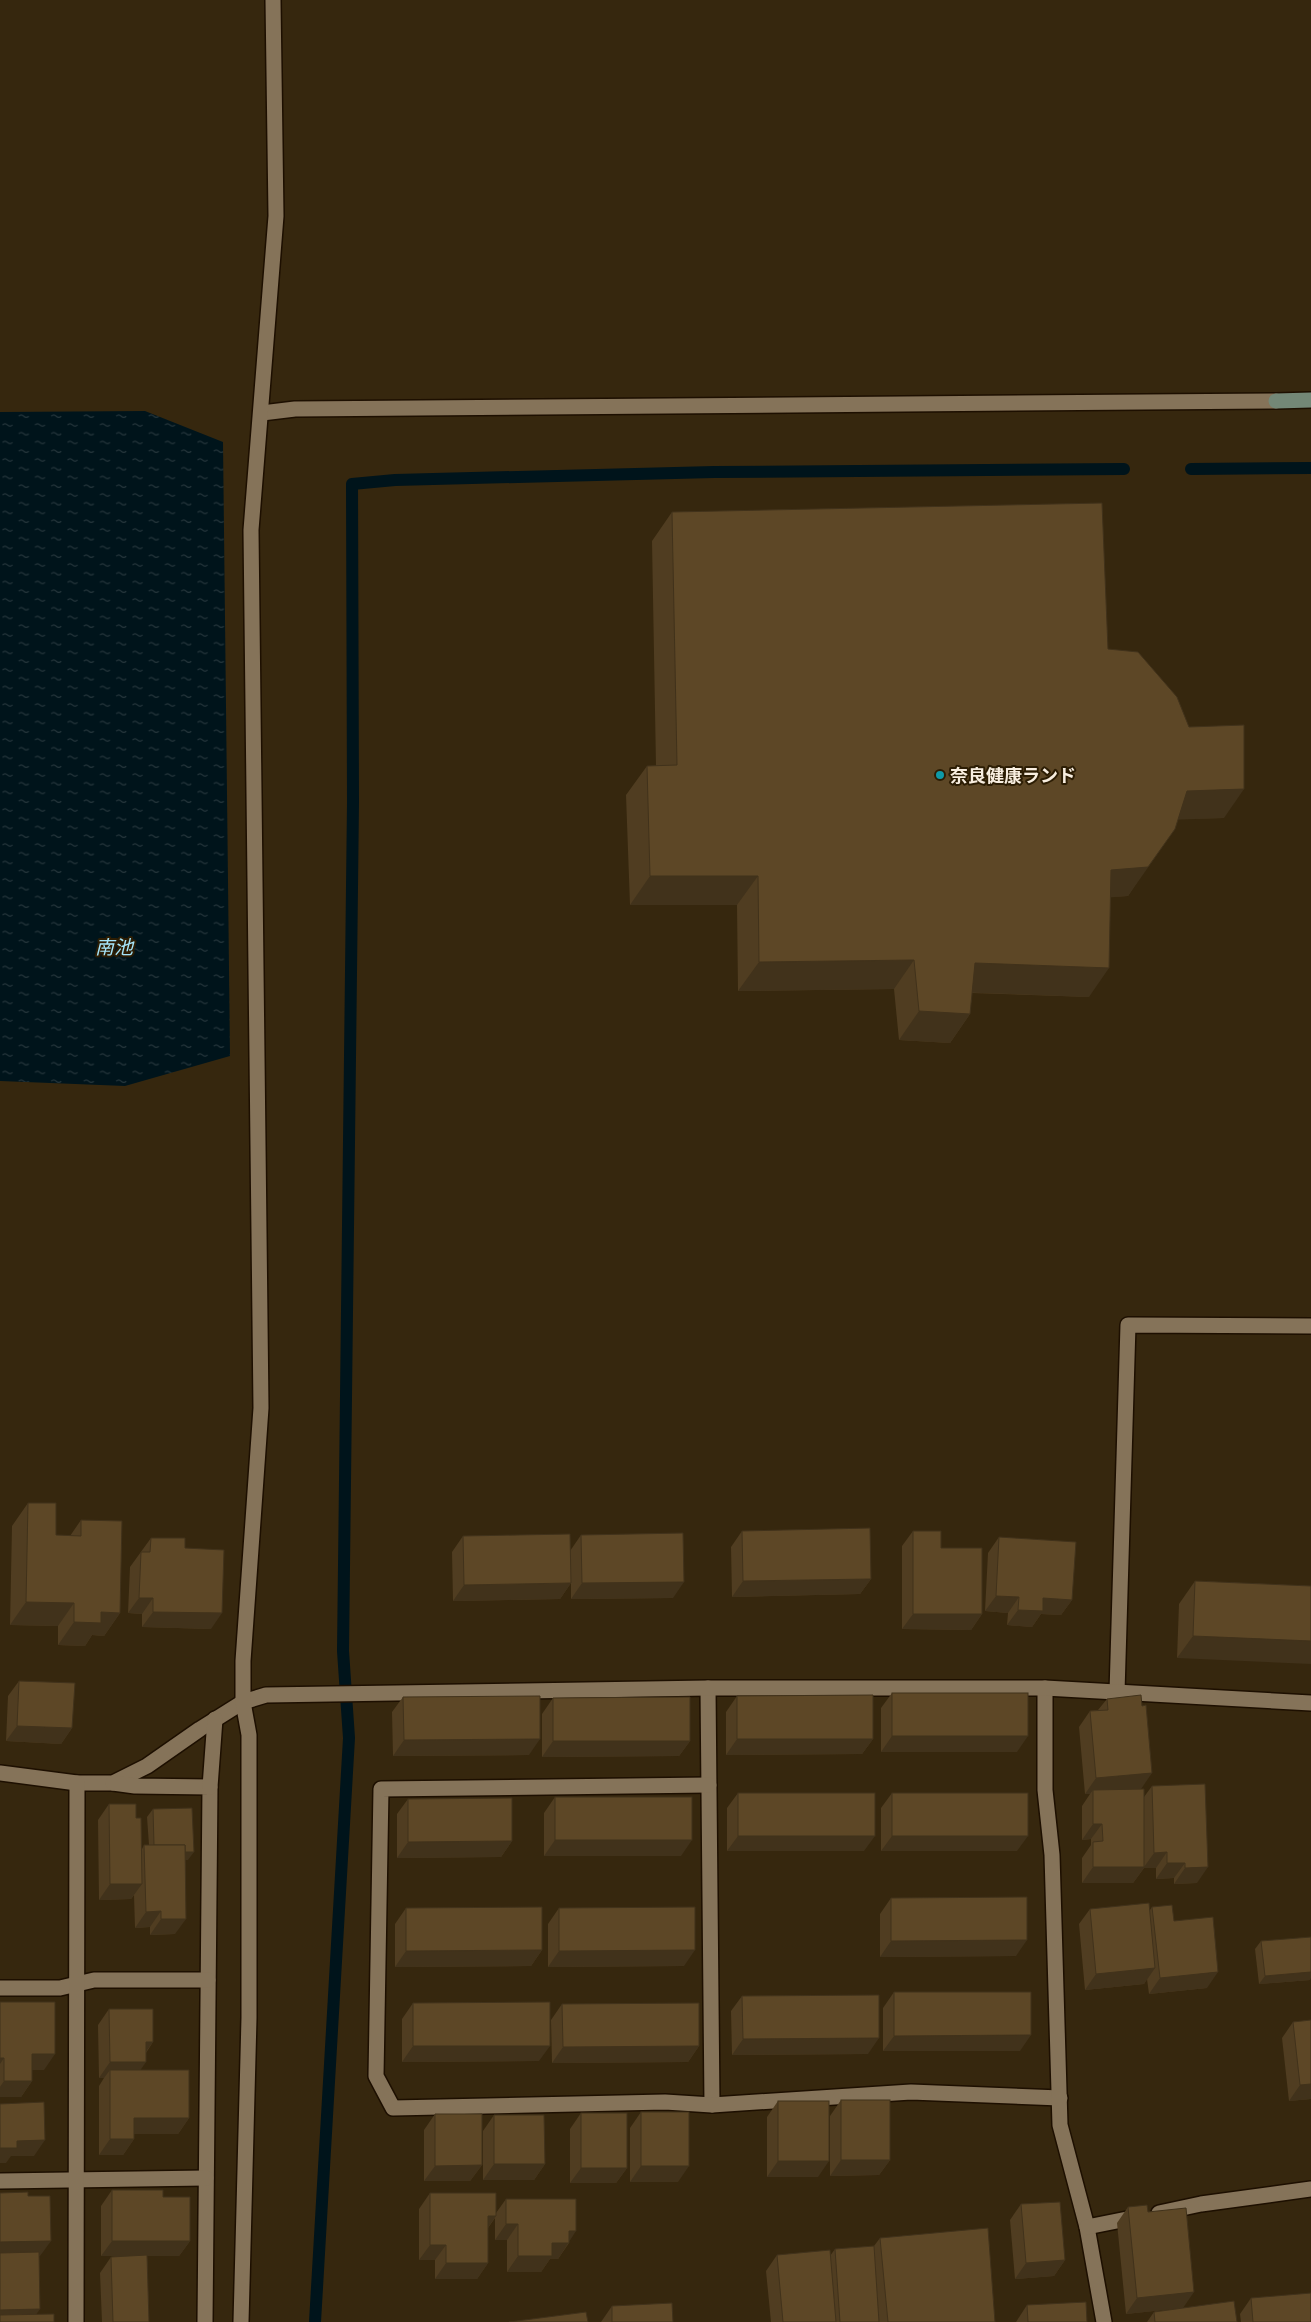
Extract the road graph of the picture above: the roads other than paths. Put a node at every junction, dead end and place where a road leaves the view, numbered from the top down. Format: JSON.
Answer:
{"nodes":[{"id":1,"x":273,"y":0,"type":"edge"},
{"id":2,"x":1311,"y":400,"type":"edge"},
{"id":3,"x":262,"y":414,"type":"junction"},
{"id":4,"x":1311,"y":1326,"type":"edge"},
{"id":5,"x":708,"y":1688,"type":"junction"},
{"id":6,"x":1045,"y":1688,"type":"junction"},
{"id":7,"x":1117,"y":1692,"type":"junction"},
{"id":8,"x":243,"y":1702,"type":"junction"},
{"id":9,"x":1311,"y":1704,"type":"edge"},
{"id":10,"x":215,"y":1719,"type":"junction"},
{"id":11,"x":0,"y":1773,"type":"edge"},
{"id":12,"x":76,"y":1783,"type":"junction"},
{"id":13,"x":113,"y":1783,"type":"junction"},
{"id":14,"x":709,"y":1785,"type":"junction"},
{"id":15,"x":210,"y":1787,"type":"junction"},
{"id":16,"x":208,"y":1980,"type":"junction"},
{"id":17,"x":76,"y":1984,"type":"junction"},
{"id":18,"x":0,"y":1988,"type":"edge"},
{"id":19,"x":1060,"y":2098,"type":"junction"},
{"id":20,"x":712,"y":2104,"type":"junction"},
{"id":21,"x":206,"y":2178,"type":"junction"},
{"id":22,"x":76,"y":2179,"type":"junction"},
{"id":23,"x":0,"y":2181,"type":"edge"},
{"id":24,"x":1311,"y":2190,"type":"edge"},
{"id":25,"x":1087,"y":2227,"type":"junction"},
{"id":26,"x":76,"y":2322,"type":"edge"},
{"id":27,"x":205,"y":2322,"type":"edge"},
{"id":28,"x":241,"y":2322,"type":"edge"},
{"id":29,"x":1104,"y":2322,"type":"edge"}],
"edges":[{"from":1,"to":3,"type":"street"},
{"from":2,"to":3,"type":"street"},
{"from":3,"to":8,"type":"street"},
{"from":4,"to":7,"type":"street"},
{"from":5,"to":6,"type":"street"},
{"from":5,"to":8,"type":"street"},
{"from":5,"to":14,"type":"street"},
{"from":6,"to":7,"type":"street"},
{"from":6,"to":19,"type":"street"},
{"from":7,"to":9,"type":"street"},
{"from":8,"to":10,"type":"street"},
{"from":8,"to":28,"type":"street"},
{"from":10,"to":13,"type":"street"},
{"from":10,"to":15,"type":"street"},
{"from":11,"to":12,"type":"street"},
{"from":12,"to":13,"type":"street"},
{"from":12,"to":17,"type":"street"},
{"from":13,"to":15,"type":"street"},
{"from":14,"to":20,"type":"street"},
{"from":14,"to":20,"type":"street"},
{"from":15,"to":16,"type":"street"},
{"from":16,"to":17,"type":"street"},
{"from":16,"to":21,"type":"street"},
{"from":17,"to":18,"type":"street"},
{"from":17,"to":22,"type":"street"},
{"from":19,"to":20,"type":"street"},
{"from":19,"to":25,"type":"street"},
{"from":21,"to":22,"type":"street"},
{"from":21,"to":27,"type":"street"},
{"from":22,"to":23,"type":"street"},
{"from":22,"to":26,"type":"street"},
{"from":24,"to":25,"type":"street"},
{"from":25,"to":29,"type":"street"}]}
